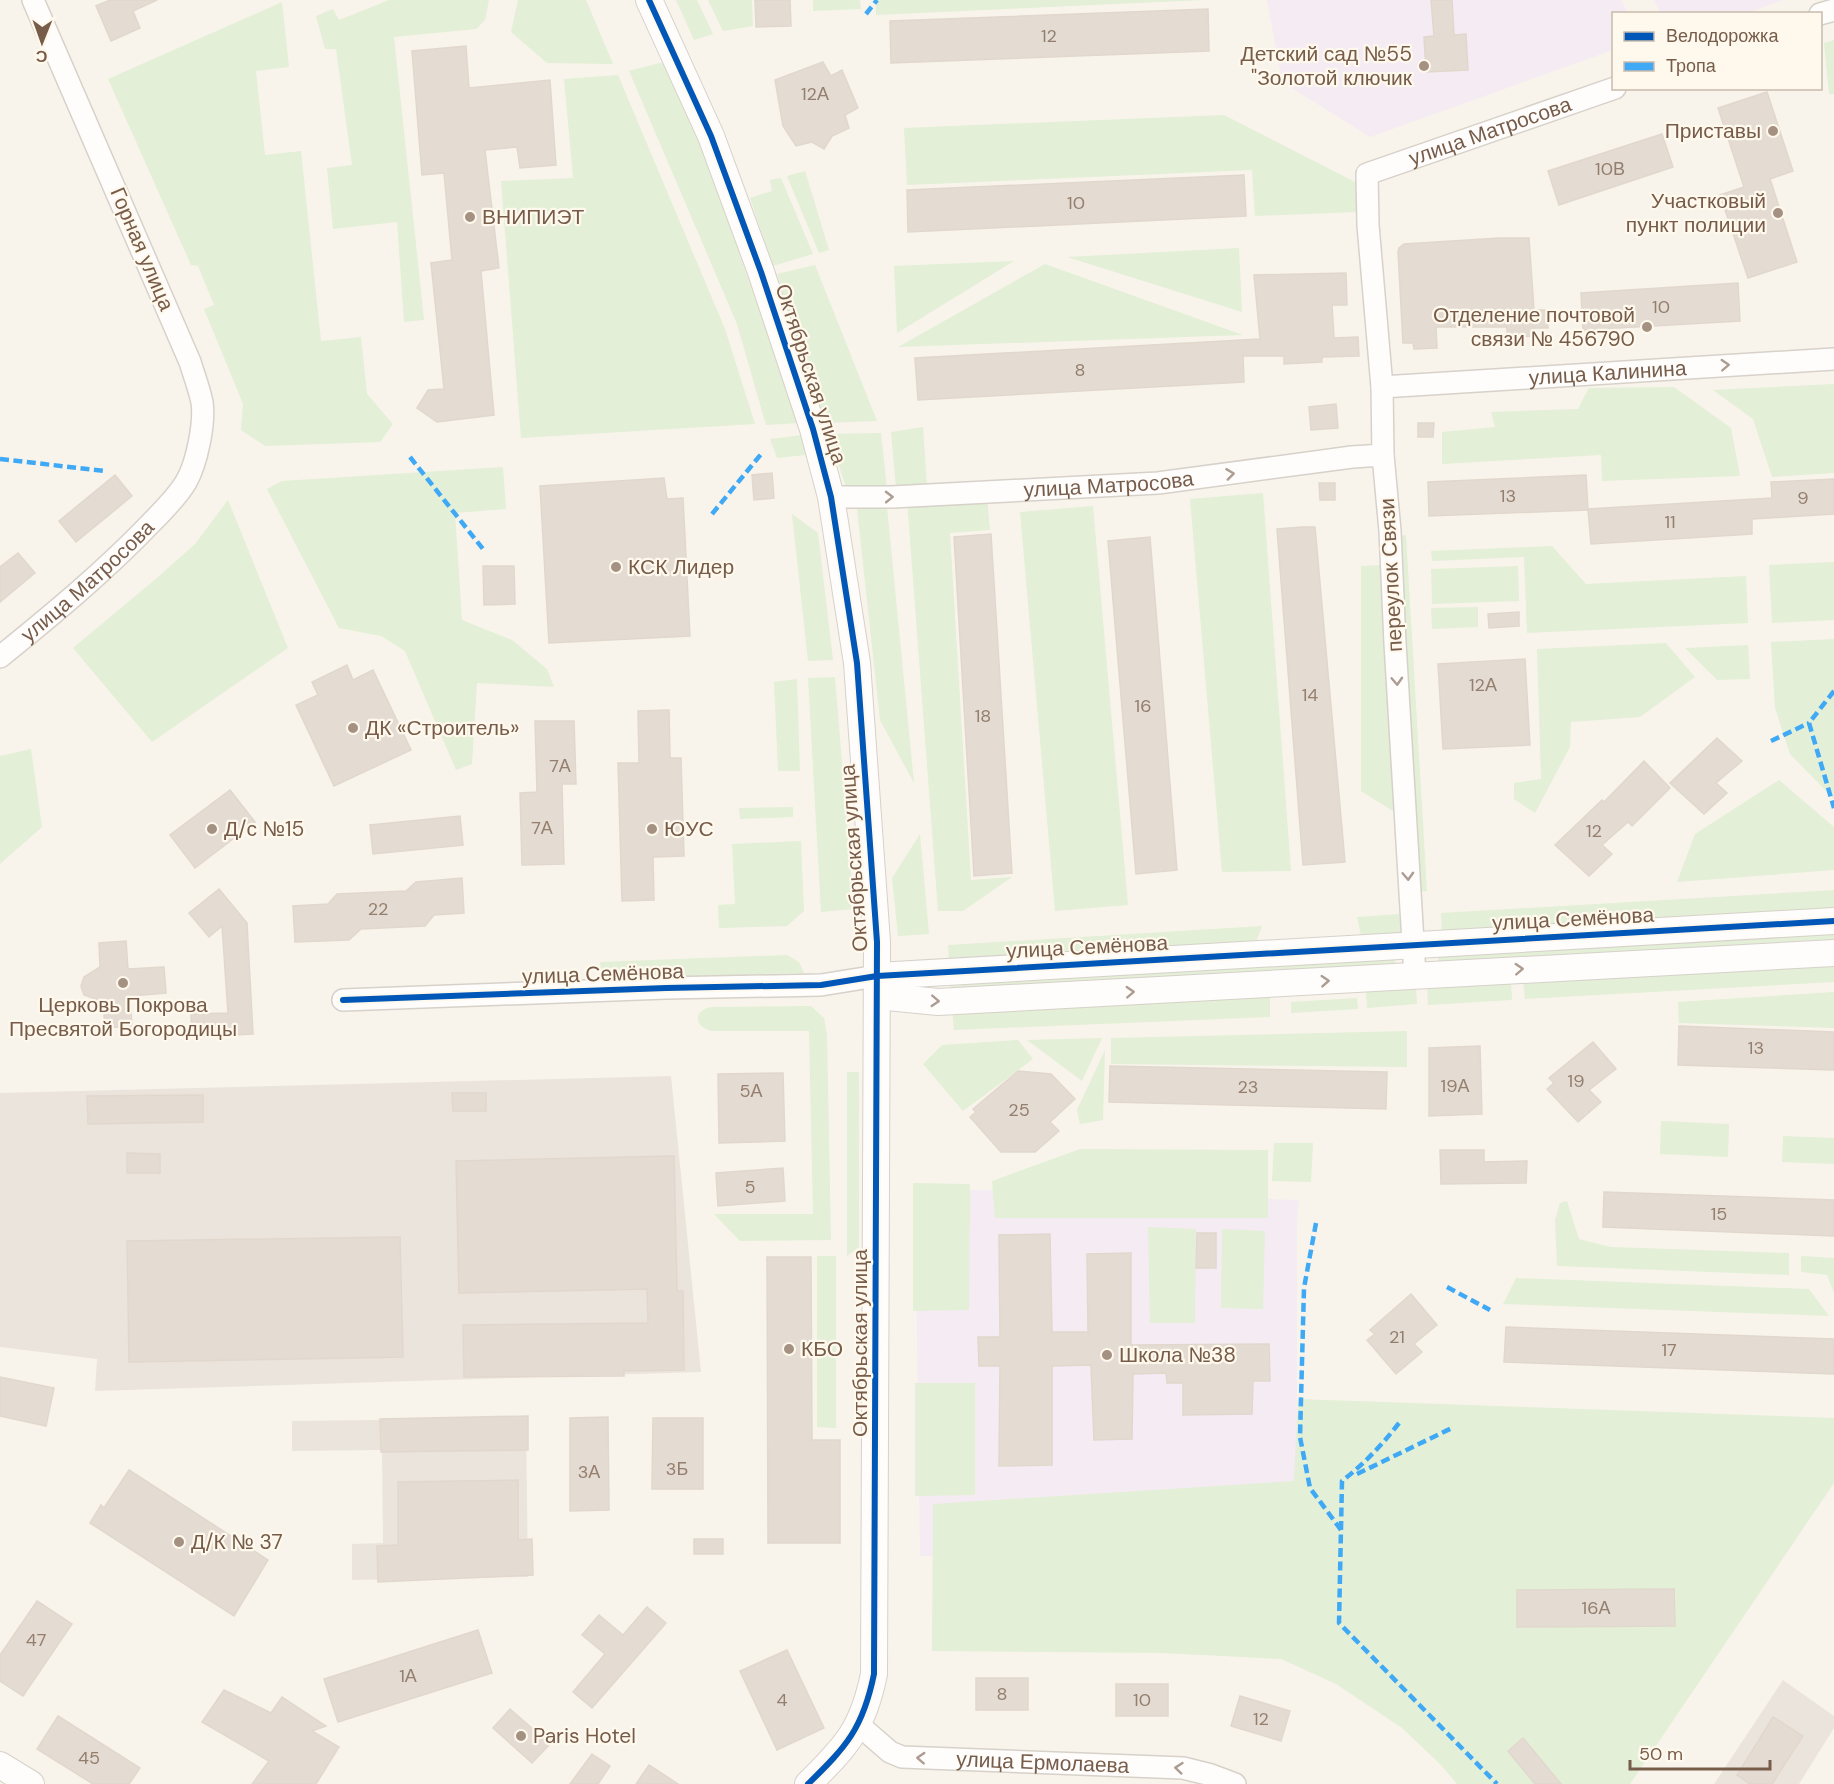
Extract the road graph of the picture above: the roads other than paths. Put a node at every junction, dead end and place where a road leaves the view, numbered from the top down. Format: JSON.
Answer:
{"nodes":[{"id":1,"x":33,"y":0,"type":"edge"},
{"id":2,"x":649,"y":0,"type":"edge"},
{"id":3,"x":1612,"y":89,"type":"edge"},
{"id":4,"x":1367,"y":174,"type":"joint"},
{"id":5,"x":1834,"y":359,"type":"edge"},
{"id":6,"x":1382,"y":387,"type":"junction"},
{"id":7,"x":1383,"y":455,"type":"junction"},
{"id":8,"x":831,"y":497,"type":"junction"},
{"id":9,"x":171,"y":502,"type":"joint"},
{"id":10,"x":0,"y":657,"type":"edge"},
{"id":11,"x":1834,"y":921,"type":"edge"},
{"id":12,"x":1413,"y":945,"type":"junction"},
{"id":13,"x":1834,"y":953,"type":"edge"},
{"id":14,"x":1415,"y":975,"type":"junction"},
{"id":15,"x":877,"y":986,"type":"junction"},
{"id":16,"x":343,"y":1000,"type":"dead end"},
{"id":17,"x":859,"y":1725,"type":"junction"},
{"id":18,"x":0,"y":1765,"type":"edge"},
{"id":19,"x":815,"y":1777,"type":"edge"},
{"id":20,"x":32,"y":1784,"type":"edge"},
{"id":21,"x":1235,"y":1784,"type":"edge"}],
"edges":[{"from":1,"to":9,"type":"street","name":"Горная улица"},
{"from":2,"to":8,"type":"street","name":"Октябрьская улица"},
{"from":3,"to":4,"type":"street","name":"улица Матросова"},
{"from":4,"to":6,"type":"street","name":"переулок Связи"},
{"from":6,"to":5,"type":"street","name":"улица Калинина","one_way":true},
{"from":6,"to":7,"type":"street","name":"переулок Связи"},
{"from":8,"to":7,"type":"street","name":"улица Матросова","one_way":true},
{"from":7,"to":12,"type":"street","name":"переулок Связи","one_way":true},
{"from":8,"to":15,"type":"street","name":"Октябрьская улица"},
{"from":9,"to":10,"type":"street","name":"улица Матросова"},
{"from":11,"to":12,"type":"street","name":"улица Семёнова"},
{"from":12,"to":14,"type":"street","name":"переулок Связи"},
{"from":12,"to":15,"type":"street","name":"улица Семёнова"},
{"from":14,"to":13,"type":"street","name":"улица Семёнова","one_way":true},
{"from":15,"to":14,"type":"street","name":"улица Семёнова","one_way":true},
{"from":15,"to":16,"type":"street","name":"улица Семёнова"},
{"from":15,"to":17,"type":"street","name":"Октябрьская улица"},
{"from":17,"to":19,"type":"street","name":"Октябрьская улица"},
{"from":21,"to":17,"type":"street","name":"улица Ермолаева","one_way":true},
{"from":18,"to":20,"type":"street"}]}
